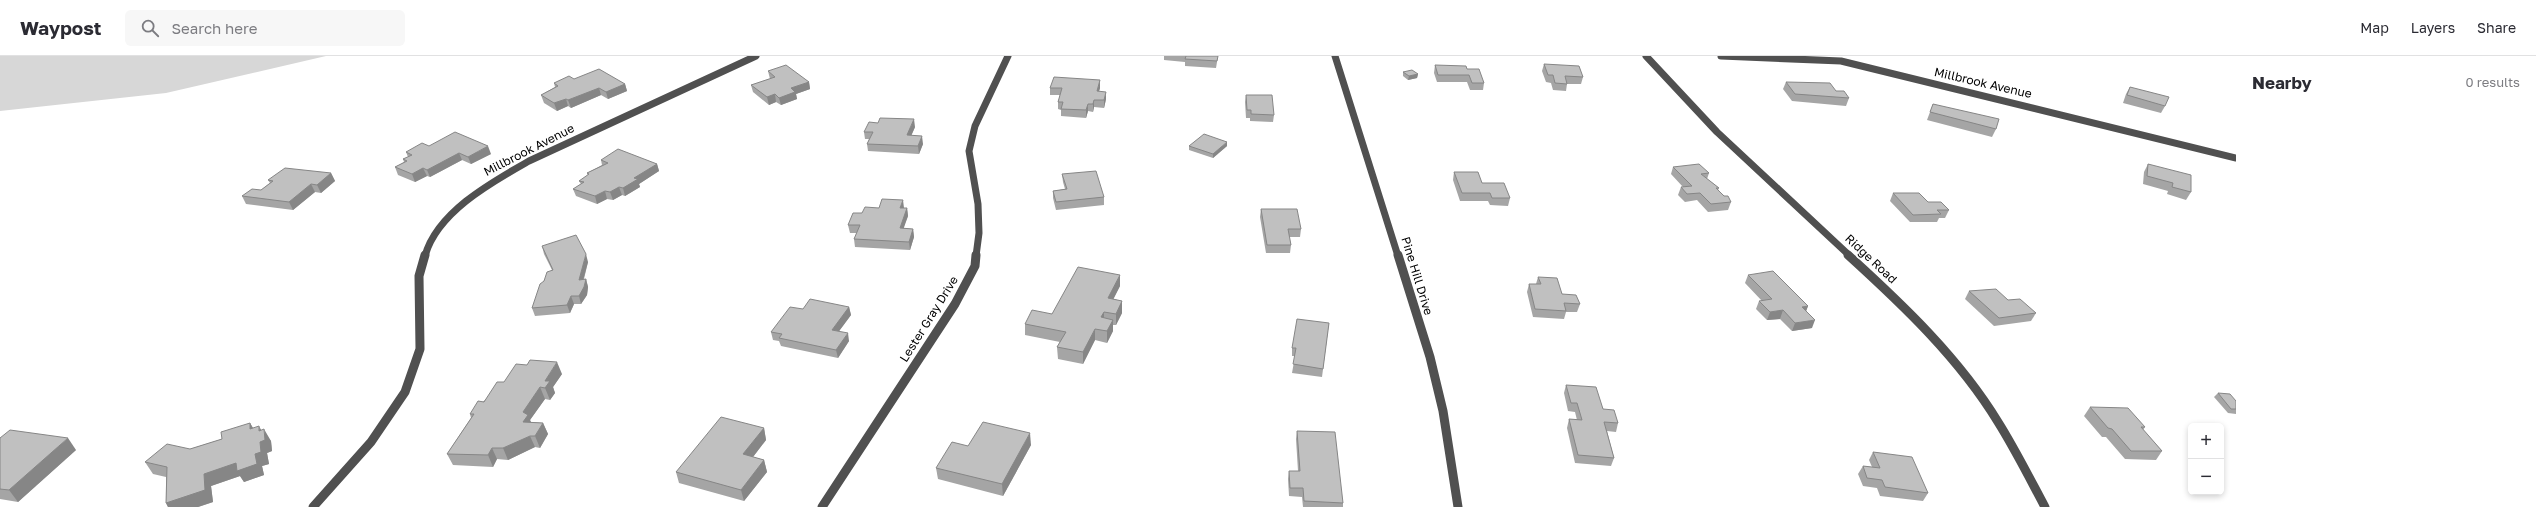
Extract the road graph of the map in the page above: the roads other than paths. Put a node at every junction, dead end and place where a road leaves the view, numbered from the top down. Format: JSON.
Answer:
{"nodes":[{"id":1,"x":756,"y":56,"type":"edge"},
{"id":2,"x":1008,"y":56,"type":"edge"},
{"id":3,"x":1335,"y":56,"type":"edge"},
{"id":4,"x":1646,"y":56,"type":"edge"},
{"id":5,"x":1721,"y":56,"type":"edge"},
{"id":6,"x":2236,"y":158,"type":"edge"},
{"id":7,"x":313,"y":507,"type":"edge"},
{"id":8,"x":822,"y":507,"type":"edge"},
{"id":9,"x":1458,"y":507,"type":"edge"},
{"id":10,"x":2045,"y":507,"type":"edge"}],
"edges":[{"from":1,"to":7,"type":"street","name":"Millbrook Avenue"},
{"from":2,"to":8,"type":"street","name":"Lester Gray Drive"},
{"from":3,"to":9,"type":"street","name":"Pine Hill Drive"},
{"from":4,"to":10,"type":"street","name":"Ridge Road"},
{"from":5,"to":6,"type":"street","name":"Millbrook Avenue"}]}
